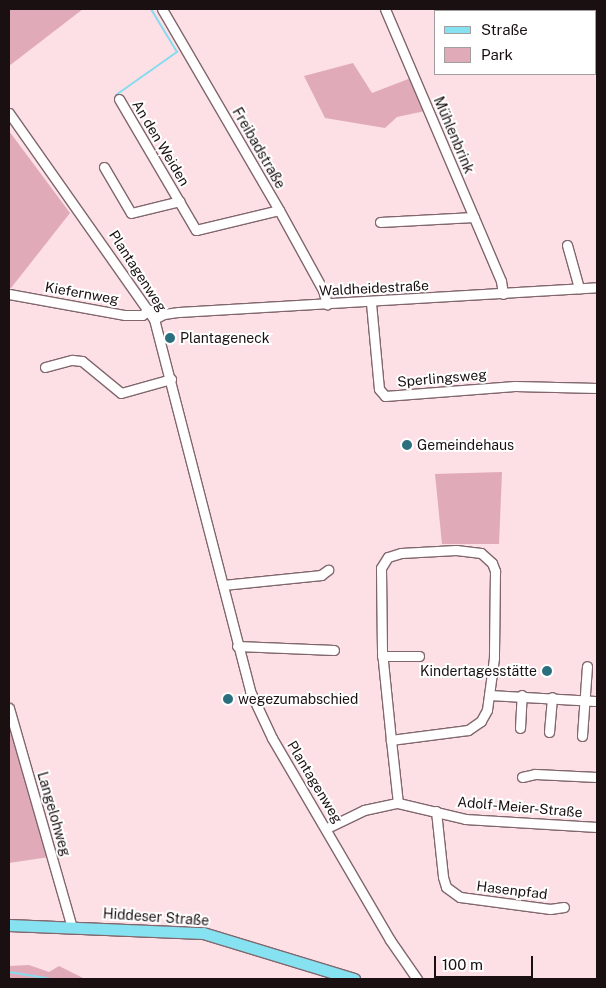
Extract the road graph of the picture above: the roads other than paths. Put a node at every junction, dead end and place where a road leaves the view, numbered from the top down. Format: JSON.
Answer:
{"nodes":[{"id":1,"x":162,"y":9,"type":"edge"},
{"id":2,"x":385,"y":9,"type":"edge"},
{"id":3,"x":119,"y":99,"type":"dead end"},
{"id":4,"x":9,"y":113,"type":"edge"},
{"id":5,"x":104,"y":167,"type":"dead end"},
{"id":6,"x":180,"y":201,"type":"junction"},
{"id":7,"x":279,"y":210,"type":"junction"},
{"id":8,"x":474,"y":217,"type":"junction"},
{"id":9,"x":380,"y":222,"type":"dead end"},
{"id":10,"x":567,"y":245,"type":"dead end"},
{"id":11,"x":597,"y":287,"type":"edge"},
{"id":12,"x":579,"y":288,"type":"junction"},
{"id":13,"x":9,"y":294,"type":"edge"},
{"id":14,"x":503,"y":294,"type":"junction"},
{"id":15,"x":372,"y":303,"type":"junction"},
{"id":16,"x":327,"y":304,"type":"junction"},
{"id":17,"x":149,"y":310,"type":"junction"},
{"id":18,"x":154,"y":319,"type":"junction"},
{"id":19,"x":45,"y":367,"type":"dead end"},
{"id":20,"x":171,"y":379,"type":"junction"},
{"id":21,"x":597,"y":388,"type":"edge"},
{"id":22,"x":328,"y":570,"type":"dead end"},
{"id":23,"x":223,"y":585,"type":"junction"},
{"id":24,"x":237,"y":646,"type":"junction"},
{"id":25,"x":334,"y":650,"type":"dead end"},
{"id":26,"x":382,"y":656,"type":"junction"},
{"id":27,"x":418,"y":656,"type":"dead end"},
{"id":28,"x":587,"y":666,"type":"dead end"},
{"id":29,"x":489,"y":695,"type":"junction"},
{"id":30,"x":522,"y":695,"type":"junction"},
{"id":31,"x":552,"y":697,"type":"junction"},
{"id":32,"x":584,"y":700,"type":"junction"},
{"id":33,"x":595,"y":701,"type":"dead end"},
{"id":34,"x":9,"y":708,"type":"edge"},
{"id":35,"x":520,"y":728,"type":"dead end"},
{"id":36,"x":549,"y":732,"type":"dead end"},
{"id":37,"x":582,"y":736,"type":"dead end"},
{"id":38,"x":392,"y":740,"type":"junction"},
{"id":39,"x":522,"y":777,"type":"dead end"},
{"id":40,"x":597,"y":777,"type":"edge"},
{"id":41,"x":398,"y":803,"type":"junction"},
{"id":42,"x":436,"y":811,"type":"junction"},
{"id":43,"x":597,"y":827,"type":"edge"},
{"id":44,"x":328,"y":828,"type":"junction"},
{"id":45,"x":564,"y":907,"type":"dead end"},
{"id":46,"x":9,"y":925,"type":"edge"},
{"id":47,"x":72,"y":927,"type":"junction"},
{"id":48,"x":354,"y":979,"type":"edge"},
{"id":49,"x":417,"y":979,"type":"edge"}],
"edges":[{"from":1,"to":7,"type":"street","name":"Freibadstraße"},
{"from":2,"to":8,"type":"street","name":"Mühlenbrink"},
{"from":3,"to":6,"type":"street","name":"An den Weiden"},
{"from":4,"to":17,"type":"street","name":"Plantagenweg"},
{"from":5,"to":6,"type":"street","name":"An den Weiden"},
{"from":6,"to":7,"type":"street","name":"An den Weiden"},
{"from":7,"to":16,"type":"street","name":"Freibadstraße"},
{"from":8,"to":9,"type":"street"},
{"from":8,"to":14,"type":"street","name":"Mühlenbrink"},
{"from":10,"to":12,"type":"street"},
{"from":11,"to":12,"type":"street","name":"Waldheidestraße"},
{"from":12,"to":14,"type":"street","name":"Waldheidestraße"},
{"from":13,"to":17,"type":"street","name":"Kiefernweg"},
{"from":14,"to":15,"type":"street","name":"Waldheidestraße"},
{"from":15,"to":16,"type":"street","name":"Waldheidestraße"},
{"from":15,"to":21,"type":"street","name":"Sperlingsweg"},
{"from":16,"to":18,"type":"street","name":"Waldheidestraße"},
{"from":17,"to":18,"type":"street","name":"Plantagenweg"},
{"from":18,"to":20,"type":"street","name":"Plantagenweg"},
{"from":19,"to":20,"type":"street"},
{"from":20,"to":23,"type":"street","name":"Plantagenweg"},
{"from":22,"to":23,"type":"street"},
{"from":23,"to":24,"type":"street","name":"Plantagenweg"},
{"from":24,"to":25,"type":"street"},
{"from":24,"to":44,"type":"street","name":"Plantagenweg"},
{"from":26,"to":27,"type":"street"},
{"from":26,"to":29,"type":"street"},
{"from":26,"to":38,"type":"street"},
{"from":28,"to":32,"type":"street"},
{"from":29,"to":30,"type":"street"},
{"from":29,"to":38,"type":"street"},
{"from":30,"to":31,"type":"street"},
{"from":30,"to":35,"type":"street"},
{"from":31,"to":32,"type":"street"},
{"from":31,"to":36,"type":"street"},
{"from":32,"to":33,"type":"street"},
{"from":32,"to":37,"type":"street"},
{"from":34,"to":47,"type":"street","name":"Langelohweg"},
{"from":38,"to":41,"type":"street"},
{"from":39,"to":40,"type":"street"},
{"from":41,"to":42,"type":"street","name":"Adolf-Meier-Straße"},
{"from":41,"to":44,"type":"street","name":"Adolf-Meier-Straße"},
{"from":42,"to":43,"type":"street","name":"Adolf-Meier-Straße"},
{"from":42,"to":45,"type":"street","name":"Hasenpfad"},
{"from":44,"to":49,"type":"street","name":"Plantagenweg"},
{"from":46,"to":47,"type":"main road","name":"Hiddeser Straße"},
{"from":47,"to":48,"type":"main road","name":"Hiddeser Straße"}]}
